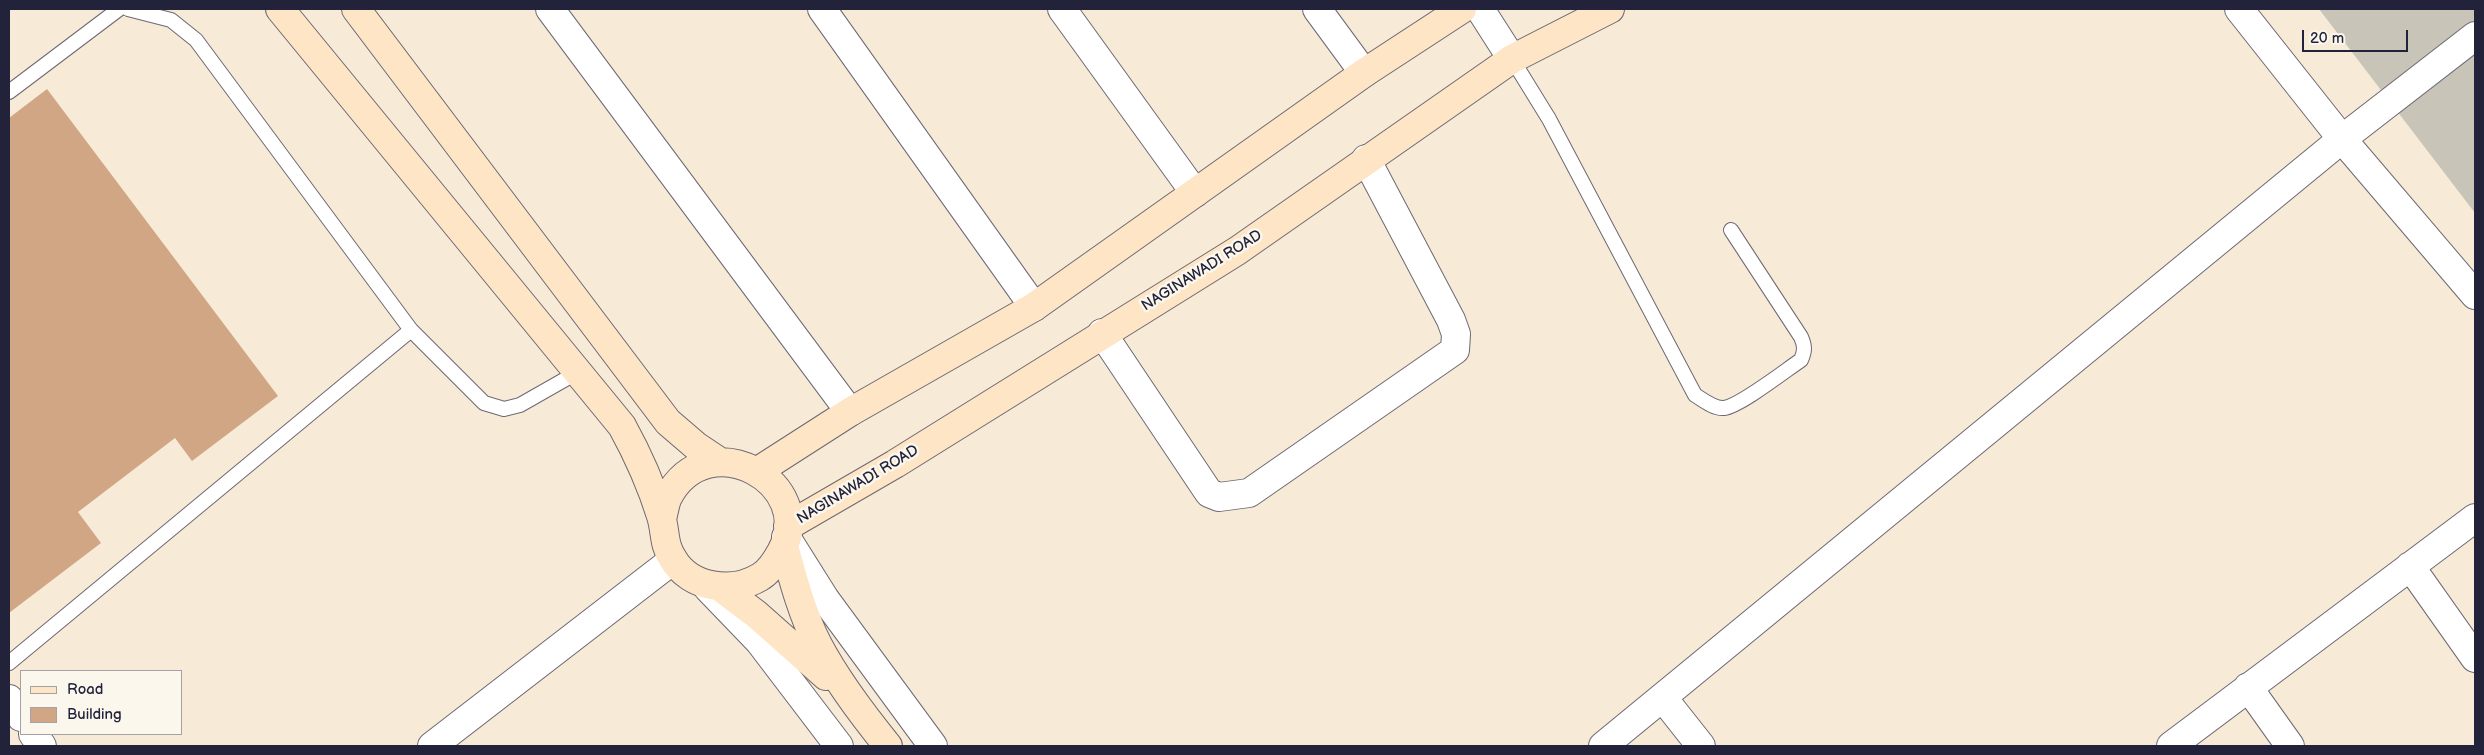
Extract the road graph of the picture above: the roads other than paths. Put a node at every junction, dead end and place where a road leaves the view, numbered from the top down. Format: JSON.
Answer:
{"nodes":[{"id":1,"x":119,"y":9,"type":"edge"},
{"id":2,"x":128,"y":9,"type":"edge"},
{"id":3,"x":280,"y":9,"type":"edge"},
{"id":4,"x":356,"y":9,"type":"edge"},
{"id":5,"x":550,"y":9,"type":"edge"},
{"id":6,"x":822,"y":9,"type":"edge"},
{"id":7,"x":1062,"y":9,"type":"edge"},
{"id":8,"x":1317,"y":9,"type":"edge"},
{"id":9,"x":1462,"y":9,"type":"edge"},
{"id":10,"x":1480,"y":9,"type":"edge"},
{"id":11,"x":1610,"y":9,"type":"edge"},
{"id":12,"x":2238,"y":9,"type":"edge"},
{"id":13,"x":2475,"y":36,"type":"edge"},
{"id":14,"x":1512,"y":59,"type":"junction"},
{"id":15,"x":1364,"y":73,"type":"junction"},
{"id":16,"x":9,"y":92,"type":"edge"},
{"id":17,"x":2342,"y":140,"type":"junction"},
{"id":18,"x":1366,"y":159,"type":"junction"},
{"id":19,"x":1195,"y":193,"type":"junction"},
{"id":20,"x":1731,"y":230,"type":"dead end"},
{"id":21,"x":2475,"y":295,"type":"edge"},
{"id":22,"x":1034,"y":307,"type":"junction"},
{"id":23,"x":411,"y":330,"type":"junction"},
{"id":24,"x":1102,"y":333,"type":"junction"},
{"id":25,"x":578,"y":372,"type":"junction"},
{"id":26,"x":850,"y":412,"type":"junction"},
{"id":27,"x":720,"y":462,"type":"junction"},
{"id":28,"x":758,"y":471,"type":"junction"},
{"id":29,"x":662,"y":518,"type":"junction"},
{"id":30,"x":2475,"y":518,"type":"edge"},
{"id":31,"x":786,"y":536,"type":"junction"},
{"id":32,"x":673,"y":560,"type":"junction"},
{"id":33,"x":2410,"y":566,"type":"junction"},
{"id":34,"x":712,"y":586,"type":"junction"},
{"id":35,"x":2475,"y":658,"type":"edge"},
{"id":36,"x":9,"y":663,"type":"edge"},
{"id":37,"x":2248,"y":687,"type":"junction"},
{"id":38,"x":1663,"y":698,"type":"junction"},
{"id":39,"x":9,"y":699,"type":"edge"},
{"id":40,"x":851,"y":699,"type":"junction"},
{"id":41,"x":20,"y":716,"type":"edge"},
{"id":42,"x":35,"y":735,"type":"edge"},
{"id":43,"x":42,"y":746,"type":"edge"},
{"id":44,"x":432,"y":746,"type":"edge"},
{"id":45,"x":839,"y":746,"type":"edge"},
{"id":46,"x":888,"y":746,"type":"edge"},
{"id":47,"x":933,"y":746,"type":"edge"},
{"id":48,"x":1603,"y":746,"type":"edge"},
{"id":49,"x":1701,"y":746,"type":"edge"},
{"id":50,"x":2171,"y":746,"type":"edge"},
{"id":51,"x":2290,"y":746,"type":"edge"}],
"edges":[{"from":1,"to":16,"type":"lane"},
{"from":2,"to":23,"type":"lane"},
{"from":3,"to":25,"type":"main road"},
{"from":4,"to":27,"type":"main road"},
{"from":5,"to":26,"type":"street"},
{"from":6,"to":22,"type":"street"},
{"from":7,"to":19,"type":"street"},
{"from":8,"to":15,"type":"street"},
{"from":9,"to":15,"type":"main road"},
{"from":10,"to":14,"type":"street"},
{"from":11,"to":14,"type":"main road","name":"NAGINAWADI ROAD"},
{"from":12,"to":17,"type":"street"},
{"from":13,"to":17,"type":"street"},
{"from":14,"to":18,"type":"main road","name":"NAGINAWADI ROAD"},
{"from":14,"to":20,"type":"lane"},
{"from":15,"to":19,"type":"main road"},
{"from":17,"to":21,"type":"street"},
{"from":17,"to":38,"type":"street"},
{"from":18,"to":24,"type":"main road","name":"NAGINAWADI ROAD"},
{"from":18,"to":24,"type":"street"},
{"from":19,"to":22,"type":"main road"},
{"from":22,"to":26,"type":"main road"},
{"from":23,"to":25,"type":"lane"},
{"from":23,"to":36,"type":"lane"},
{"from":24,"to":31,"type":"main road","name":"NAGINAWADI ROAD"},
{"from":25,"to":29,"type":"main road"},
{"from":26,"to":28,"type":"main road"},
{"from":27,"to":28,"type":"main road"},
{"from":27,"to":29,"type":"main road"},
{"from":28,"to":31,"type":"main road"},
{"from":29,"to":32,"type":"main road"},
{"from":30,"to":33,"type":"street"},
{"from":31,"to":34,"type":"main road"},
{"from":31,"to":40,"type":"main road"},
{"from":31,"to":47,"type":"street"},
{"from":32,"to":34,"type":"main road"},
{"from":32,"to":44,"type":"street"},
{"from":33,"to":35,"type":"street"},
{"from":33,"to":37,"type":"street"},
{"from":34,"to":40,"type":"main road"},
{"from":34,"to":45,"type":"street"},
{"from":37,"to":50,"type":"street"},
{"from":37,"to":51,"type":"street"},
{"from":38,"to":48,"type":"street"},
{"from":38,"to":49,"type":"street"},
{"from":39,"to":41,"type":"street"},
{"from":40,"to":46,"type":"main road"},
{"from":42,"to":43,"type":"street"}]}
